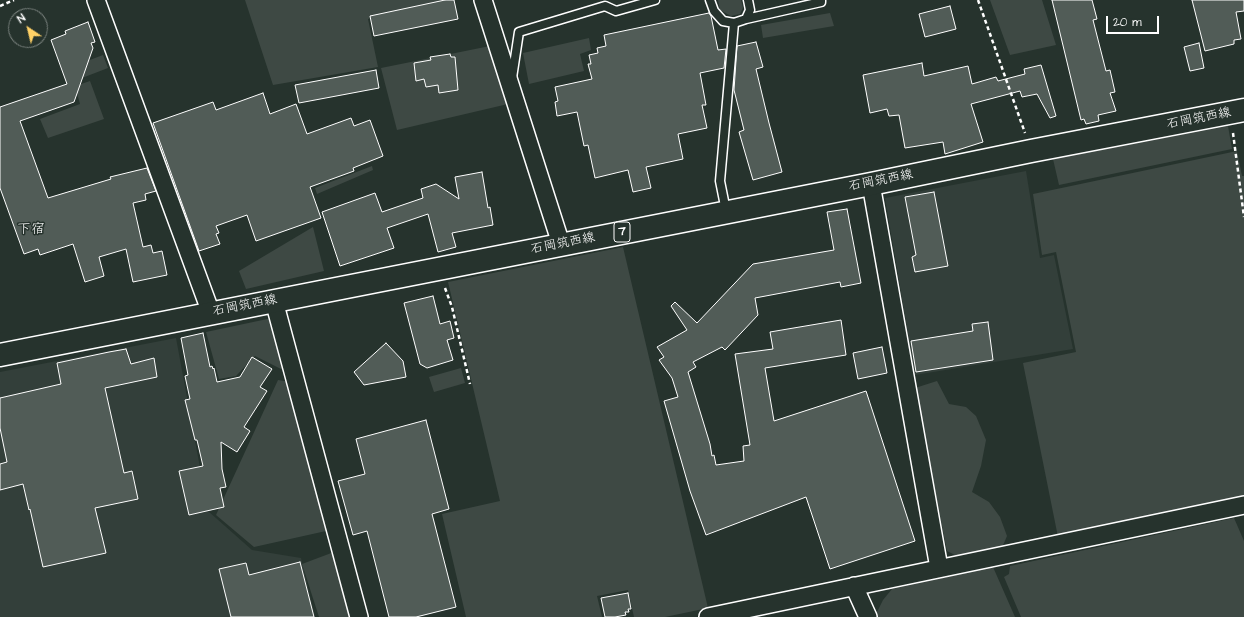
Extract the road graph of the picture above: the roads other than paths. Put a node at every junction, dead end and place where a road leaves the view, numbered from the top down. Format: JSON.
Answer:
{"nodes":[{"id":1,"x":96,"y":0,"type":"edge"},
{"id":2,"x":483,"y":0,"type":"edge"},
{"id":3,"x":655,"y":0,"type":"edge"},
{"id":4,"x":710,"y":0,"type":"edge"},
{"id":5,"x":748,"y":0,"type":"edge"},
{"id":6,"x":821,"y":0,"type":"edge"},
{"id":7,"x":746,"y":19,"type":"junction"},
{"id":8,"x":734,"y":23,"type":"junction"},
{"id":9,"x":510,"y":86,"type":"junction"},
{"id":10,"x":1237,"y":111,"type":"edge"},
{"id":11,"x":871,"y":184,"type":"junction"},
{"id":12,"x":726,"y":211,"type":"junction"},
{"id":13,"x":561,"y":244,"type":"junction"},
{"id":14,"x":274,"y":301,"type":"junction"},
{"id":15,"x":211,"y":313,"type":"junction"},
{"id":16,"x":0,"y":355,"type":"edge"},
{"id":17,"x":1244,"y":505,"type":"edge"},
{"id":18,"x":939,"y":568,"type":"junction"},
{"id":19,"x":854,"y":586,"type":"junction"},
{"id":20,"x":359,"y":617,"type":"edge"},
{"id":21,"x":708,"y":617,"type":"edge"},
{"id":22,"x":868,"y":617,"type":"edge"}],
"edges":[{"from":1,"to":15,"type":"street"},
{"from":2,"to":9,"type":"street"},
{"from":3,"to":9,"type":"lane"},
{"from":4,"to":8,"type":"lane"},
{"from":5,"to":7,"type":"lane"},
{"from":6,"to":7,"type":"lane"},
{"from":7,"to":8,"type":"lane"},
{"from":8,"to":12,"type":"lane"},
{"from":9,"to":13,"type":"street"},
{"from":10,"to":11,"type":"main road","name":"石岡筑西線","number":"7"},
{"from":11,"to":12,"type":"main road","name":"石岡筑西線","number":"7"},
{"from":11,"to":18,"type":"street"},
{"from":12,"to":13,"type":"main road","name":"石岡筑西線","number":"7"},
{"from":13,"to":14,"type":"main road","name":"石岡筑西線","number":"7"},
{"from":14,"to":15,"type":"main road","name":"石岡筑西線","number":"7"},
{"from":14,"to":20,"type":"street"},
{"from":15,"to":16,"type":"main road","name":"石岡筑西線","number":"7"},
{"from":17,"to":18,"type":"street"},
{"from":18,"to":19,"type":"street"},
{"from":19,"to":21,"type":"street"},
{"from":19,"to":22,"type":"street"}]}
